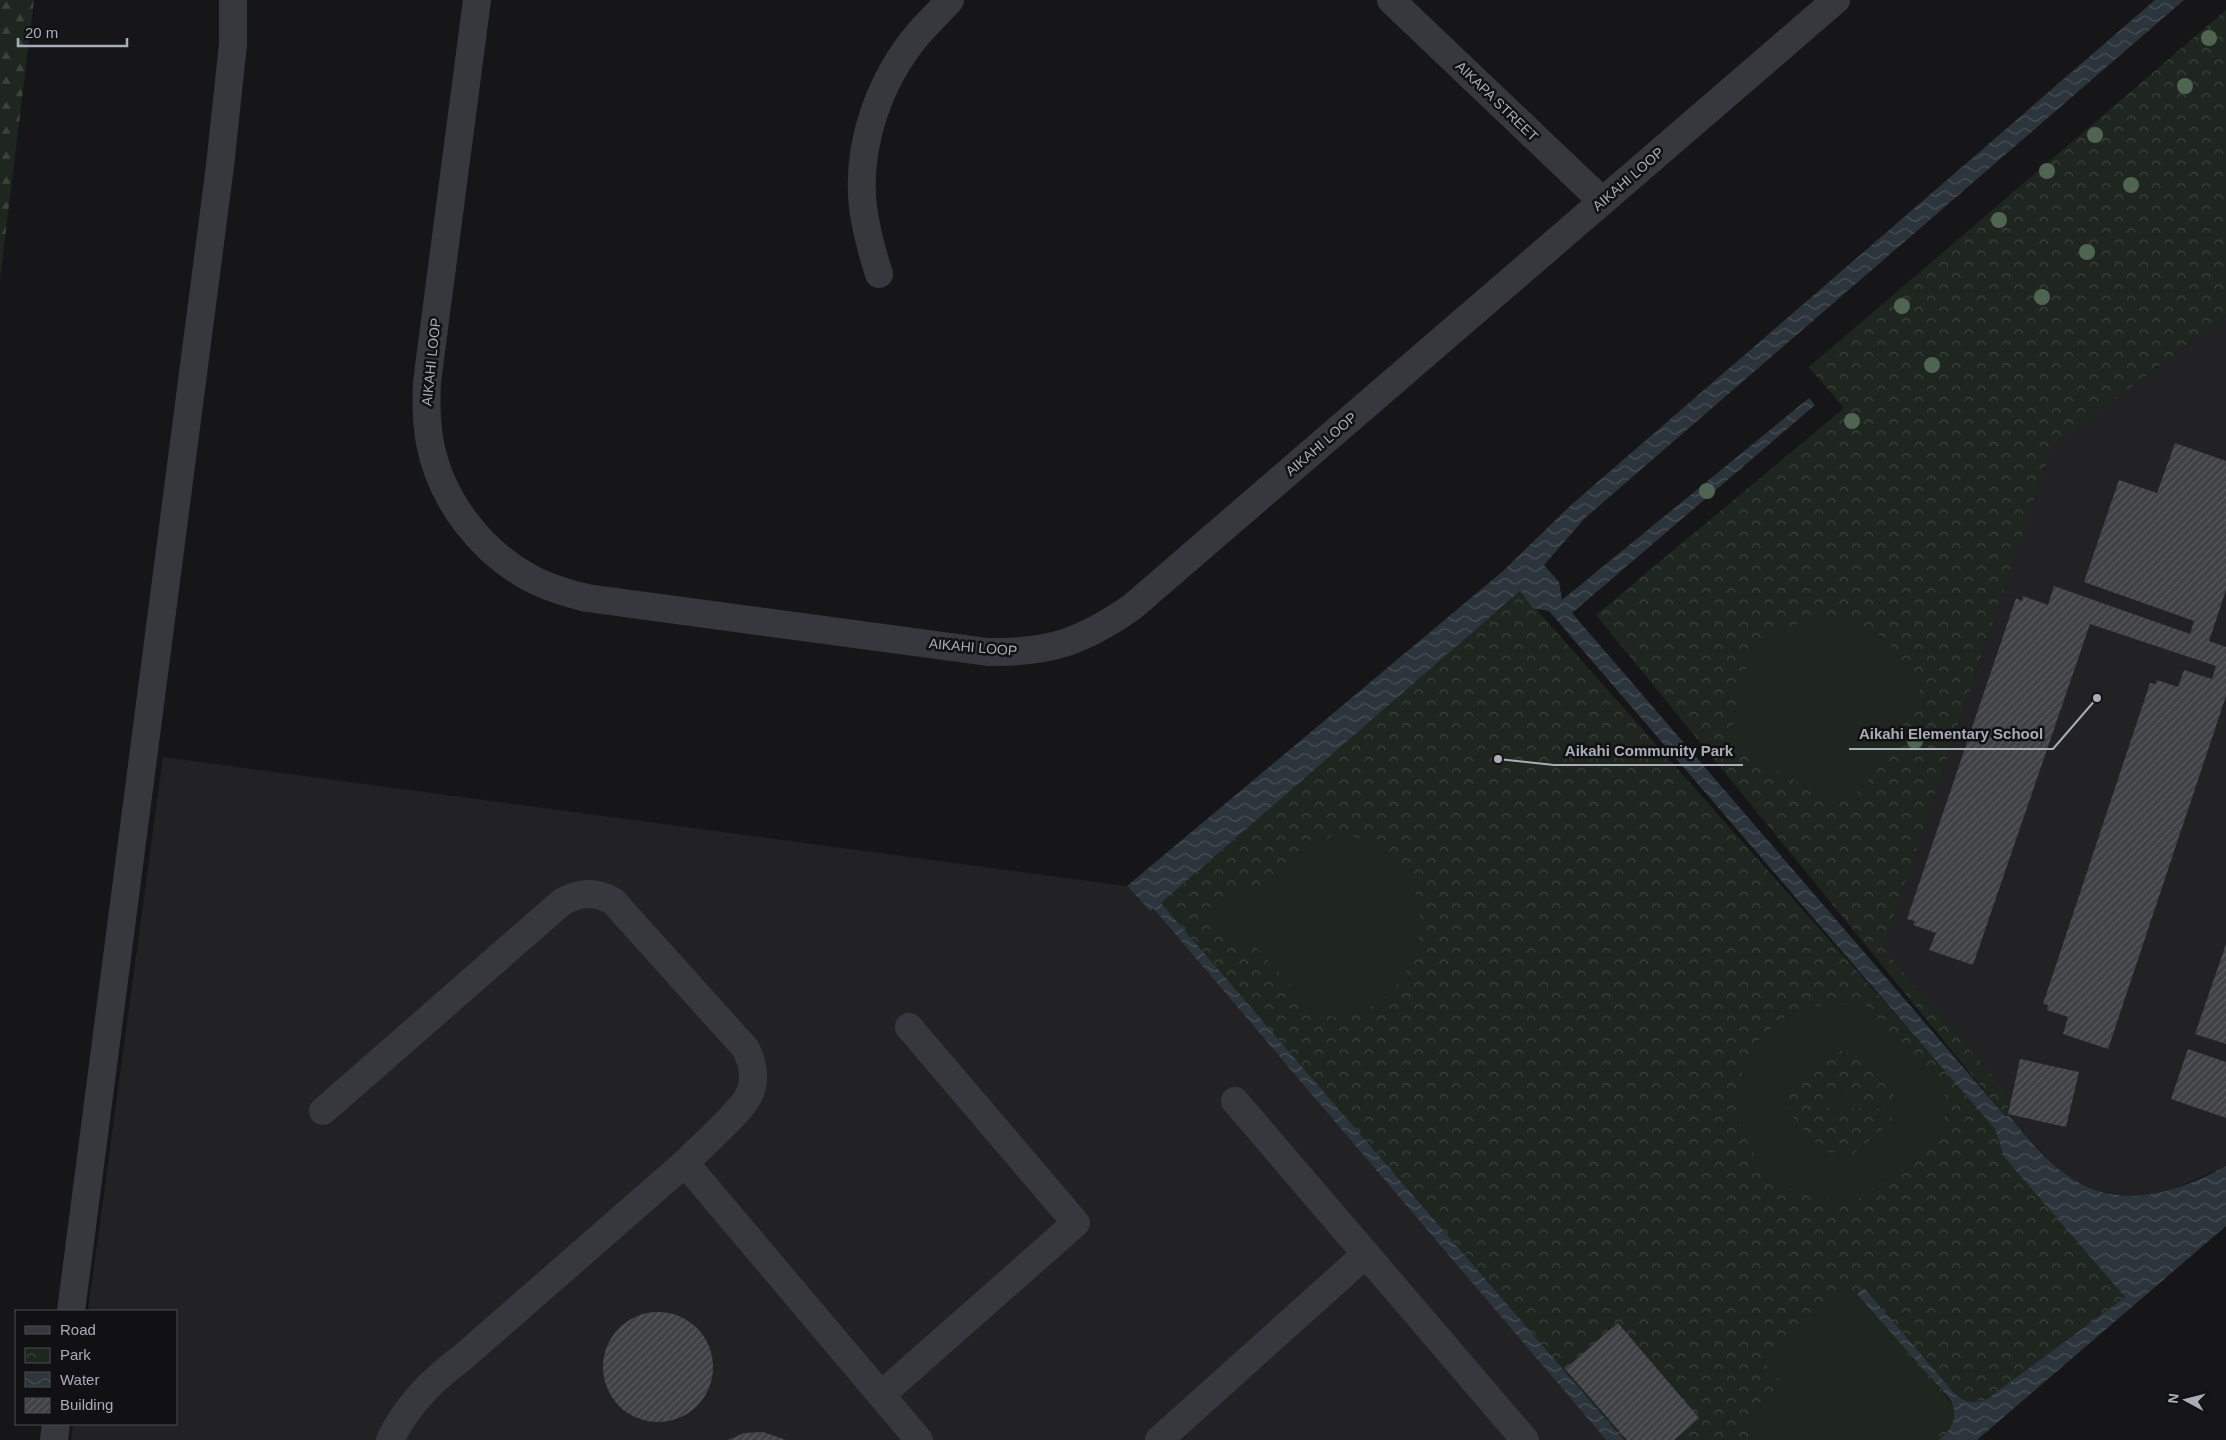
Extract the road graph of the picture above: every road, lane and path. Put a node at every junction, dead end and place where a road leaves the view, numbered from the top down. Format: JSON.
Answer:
{"nodes":[{"id":1,"x":233,"y":0,"type":"edge"},
{"id":2,"x":477,"y":0,"type":"edge"},
{"id":3,"x":950,"y":0,"type":"edge"},
{"id":4,"x":1391,"y":0,"type":"edge"},
{"id":5,"x":1836,"y":0,"type":"edge"},
{"id":6,"x":1602,"y":202,"type":"junction"},
{"id":7,"x":880,"y":274,"type":"dead end"},
{"id":8,"x":910,"y":1028,"type":"dead end"},
{"id":9,"x":1235,"y":1101,"type":"dead end"},
{"id":10,"x":323,"y":1112,"type":"dead end"},
{"id":11,"x":685,"y":1163,"type":"junction"},
{"id":12,"x":1366,"y":1254,"type":"junction"},
{"id":13,"x":71,"y":1310,"type":"edge"},
{"id":14,"x":881,"y":1395,"type":"junction"},
{"id":15,"x":56,"y":1425,"type":"edge"},
{"id":16,"x":54,"y":1440,"type":"edge"},
{"id":17,"x":390,"y":1440,"type":"edge"},
{"id":18,"x":918,"y":1440,"type":"edge"},
{"id":19,"x":1159,"y":1440,"type":"edge"},
{"id":20,"x":1525,"y":1440,"type":"edge"}],
"edges":[{"from":1,"to":13,"type":"street"},
{"from":2,"to":6,"type":"street","name":"AIKAHI LOOP"},
{"from":3,"to":7,"type":"street"},
{"from":4,"to":6,"type":"street","name":"AIKAPA STREET"},
{"from":5,"to":6,"type":"street","name":"AIKAHI LOOP"},
{"from":8,"to":14,"type":"street"},
{"from":9,"to":12,"type":"street"},
{"from":10,"to":11,"type":"street"},
{"from":11,"to":14,"type":"street"},
{"from":11,"to":17,"type":"street"},
{"from":12,"to":19,"type":"street"},
{"from":12,"to":20,"type":"street"},
{"from":14,"to":18,"type":"street"},
{"from":15,"to":16,"type":"street"}]}
